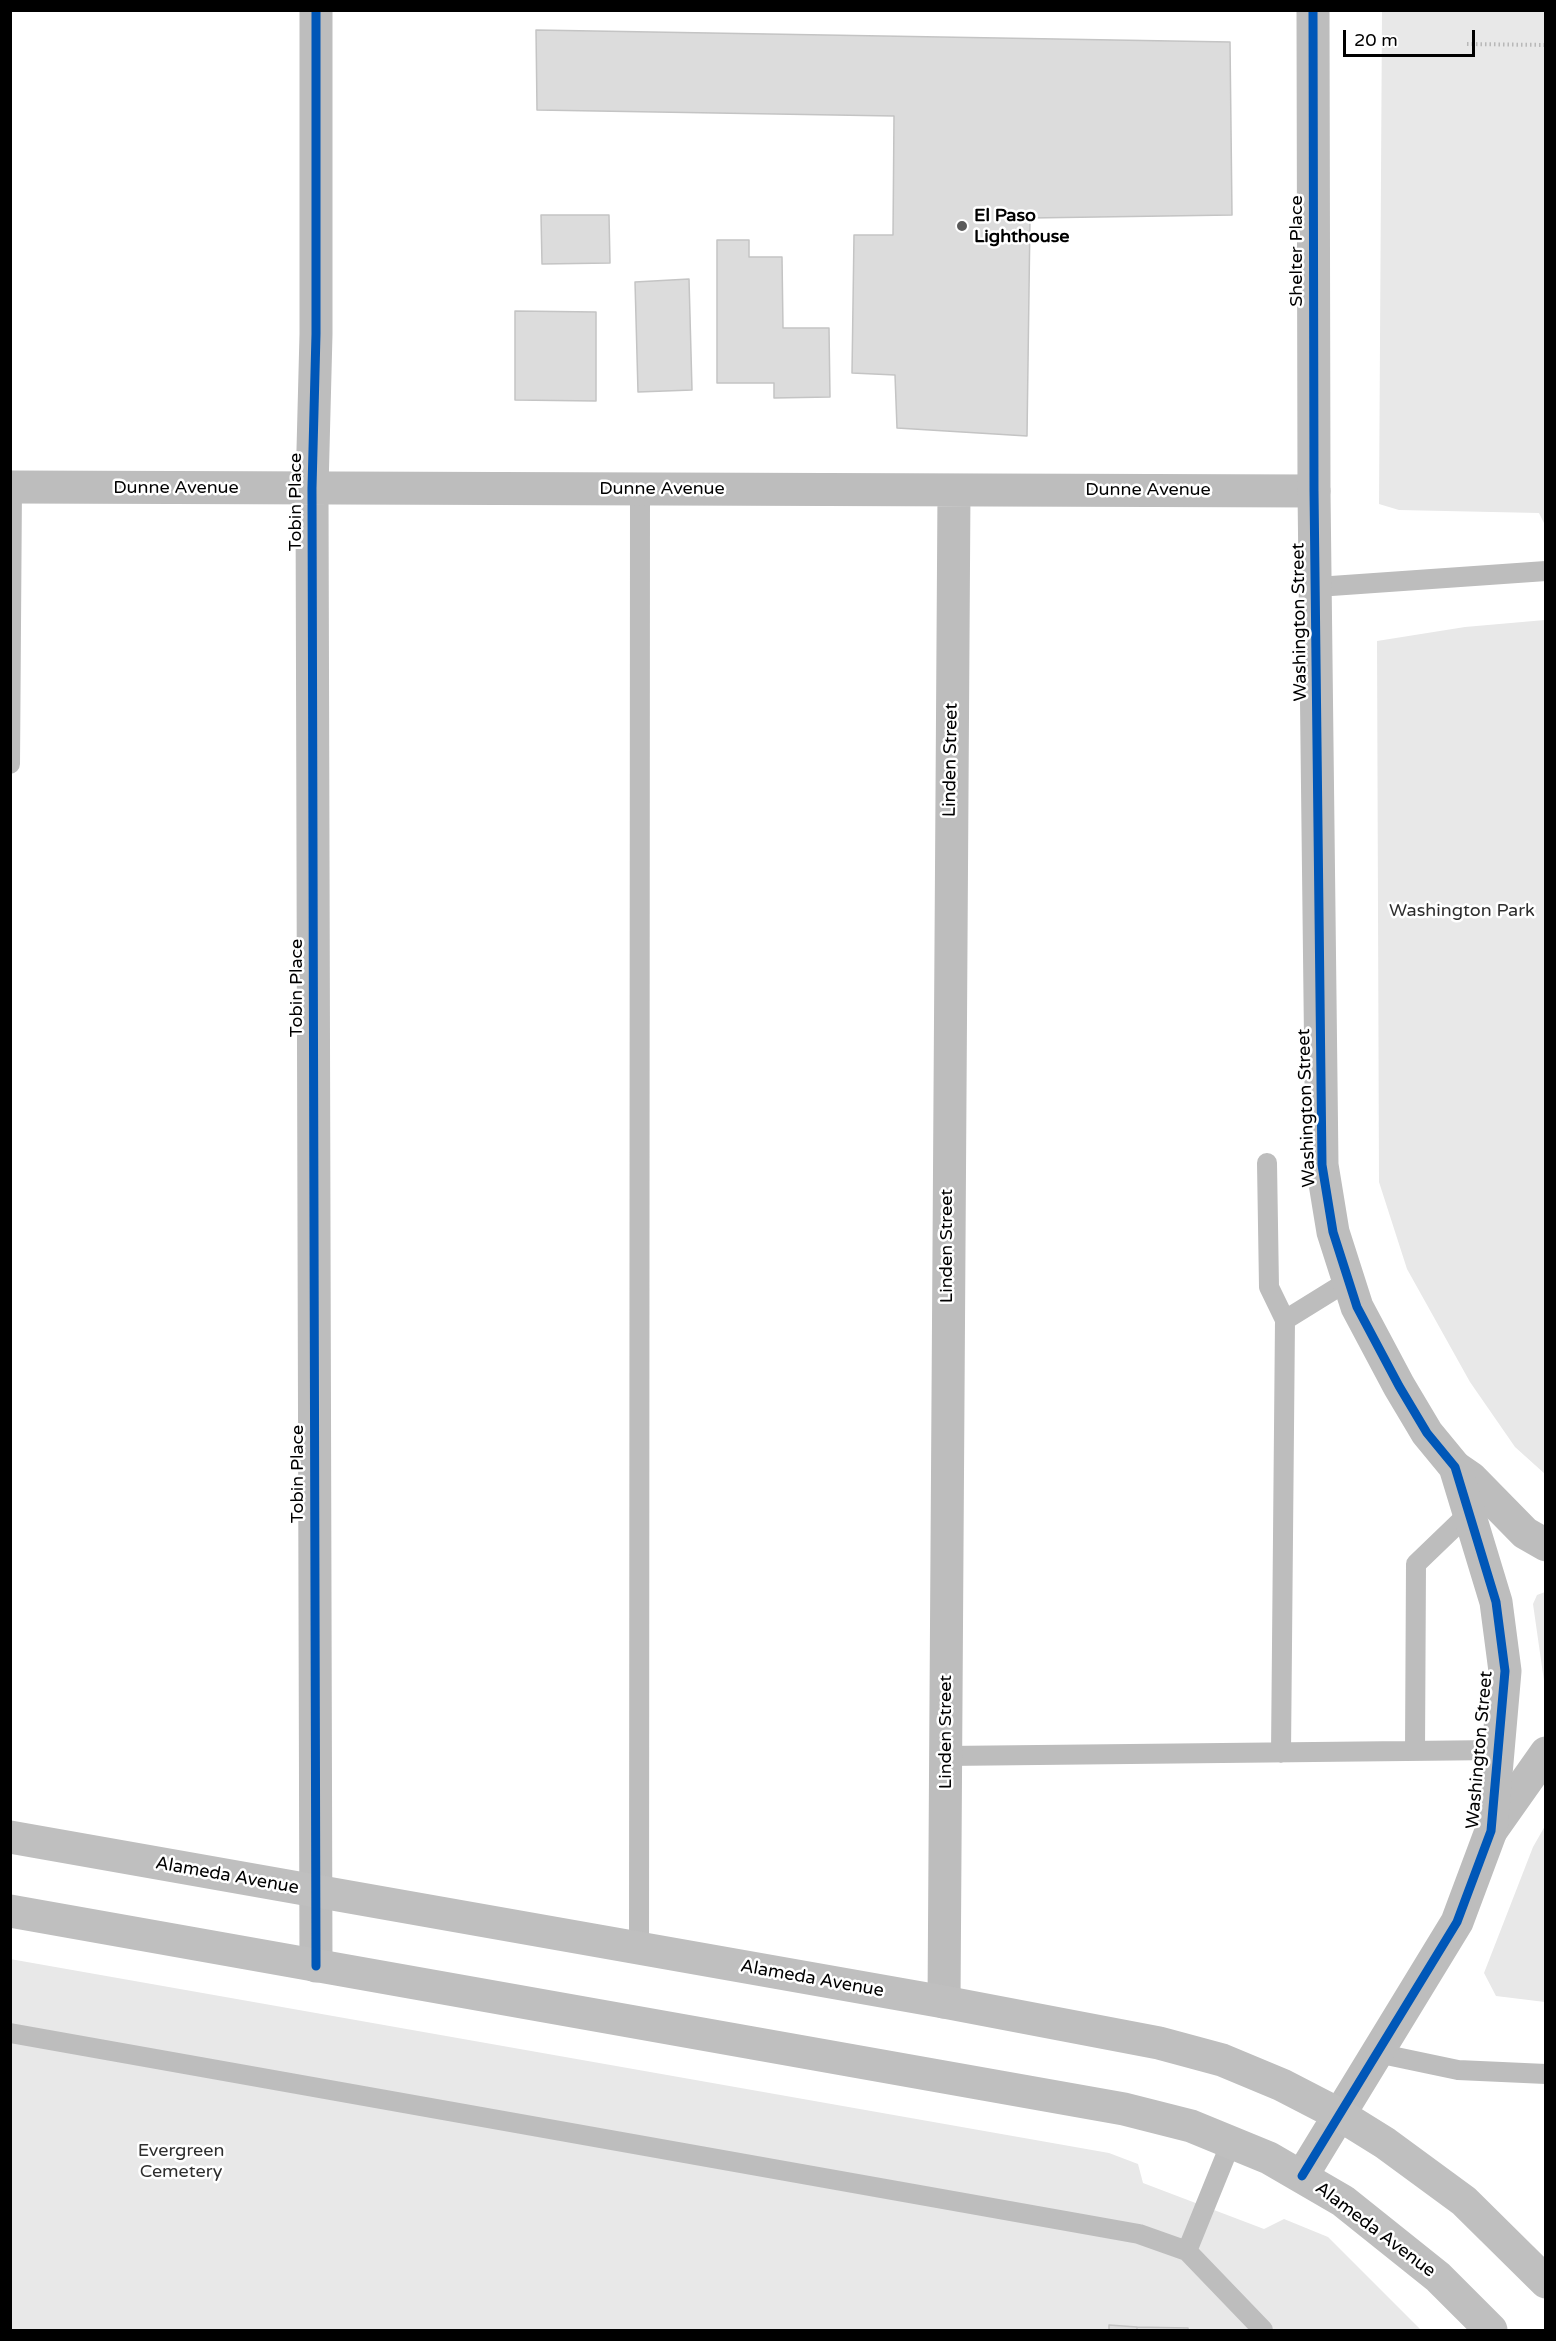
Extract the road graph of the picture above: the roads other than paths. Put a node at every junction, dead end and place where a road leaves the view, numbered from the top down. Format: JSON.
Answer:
{"nodes":[{"id":1,"x":316,"y":10,"type":"edge"},
{"id":2,"x":1313,"y":10,"type":"edge"},
{"id":3,"x":11,"y":487,"type":"edge"},
{"id":4,"x":312,"y":488,"type":"junction"},
{"id":5,"x":640,"y":489,"type":"junction"},
{"id":6,"x":954,"y":490,"type":"junction"},
{"id":7,"x":1314,"y":491,"type":"junction"},
{"id":8,"x":1545,"y":571,"type":"edge"},
{"id":9,"x":1317,"y":587,"type":"junction"},
{"id":10,"x":10,"y":764,"type":"edge"},
{"id":11,"x":1268,"y":1162,"type":"dead end"},
{"id":12,"x":1348,"y":1281,"type":"junction"},
{"id":13,"x":1285,"y":1320,"type":"junction"},
{"id":14,"x":1455,"y":1467,"type":"junction"},
{"id":15,"x":1469,"y":1513,"type":"junction"},
{"id":16,"x":1545,"y":1545,"type":"edge"},
{"id":17,"x":1415,"y":1750,"type":"junction"},
{"id":18,"x":1498,"y":1750,"type":"junction"},
{"id":19,"x":1281,"y":1753,"type":"junction"},
{"id":20,"x":1545,"y":1753,"type":"edge"},
{"id":21,"x":946,"y":1756,"type":"junction"},
{"id":22,"x":1491,"y":1831,"type":"junction"},
{"id":23,"x":10,"y":1837,"type":"edge"},
{"id":24,"x":316,"y":1892,"type":"junction"},
{"id":25,"x":10,"y":1911,"type":"edge"},
{"id":26,"x":639,"y":1948,"type":"junction"},
{"id":27,"x":316,"y":1966,"type":"junction"},
{"id":28,"x":944,"y":2002,"type":"junction"},
{"id":29,"x":10,"y":2032,"type":"edge"},
{"id":30,"x":1377,"y":2053,"type":"junction"},
{"id":31,"x":1545,"y":2074,"type":"edge"},
{"id":32,"x":1340,"y":2115,"type":"junction"},
{"id":33,"x":1232,"y":2140,"type":"junction"},
{"id":34,"x":1302,"y":2176,"type":"junction"},
{"id":35,"x":1187,"y":2251,"type":"junction"},
{"id":36,"x":1545,"y":2282,"type":"edge"},
{"id":37,"x":1263,"y":2331,"type":"edge"},
{"id":38,"x":1491,"y":2331,"type":"edge"}],
"edges":[{"from":1,"to":4,"type":"street","name":"Tobin Place"},
{"from":2,"to":7,"type":"street","name":"Shelter Place"},
{"from":3,"to":4,"type":"street","name":"Dunne Avenue"},
{"from":3,"to":10,"type":"lane"},
{"from":4,"to":5,"type":"street","name":"Dunne Avenue"},
{"from":4,"to":24,"type":"street","name":"Tobin Place"},
{"from":5,"to":6,"type":"street","name":"Dunne Avenue"},
{"from":5,"to":26,"type":"lane"},
{"from":6,"to":7,"type":"street","name":"Dunne Avenue"},
{"from":6,"to":21,"type":"street","name":"Linden Street"},
{"from":7,"to":9,"type":"street","name":"Washington Street"},
{"from":8,"to":9,"type":"lane"},
{"from":9,"to":12,"type":"street","name":"Washington Street"},
{"from":11,"to":13,"type":"lane"},
{"from":12,"to":13,"type":"lane"},
{"from":12,"to":14,"type":"street","name":"Washington Street"},
{"from":13,"to":19,"type":"lane"},
{"from":14,"to":15,"type":"street","name":"Washington Street"},
{"from":14,"to":16,"type":"street"},
{"from":15,"to":17,"type":"lane"},
{"from":15,"to":18,"type":"street","name":"Washington Street"},
{"from":17,"to":18,"type":"lane"},
{"from":17,"to":19,"type":"lane"},
{"from":18,"to":22,"type":"street","name":"Washington Street"},
{"from":19,"to":21,"type":"lane"},
{"from":20,"to":22,"type":"street"},
{"from":21,"to":28,"type":"street","name":"Linden Street"},
{"from":22,"to":30,"type":"street","name":"Washington Street"},
{"from":23,"to":24,"type":"main road","name":"Alameda Avenue"},
{"from":24,"to":26,"type":"main road","name":"Alameda Avenue"},
{"from":24,"to":27,"type":"street","name":"Tobin Place"},
{"from":25,"to":27,"type":"main road","name":"Alameda Avenue"},
{"from":26,"to":28,"type":"main road","name":"Alameda Avenue"},
{"from":27,"to":33,"type":"main road","name":"Alameda Avenue"},
{"from":28,"to":32,"type":"main road","name":"Alameda Avenue"},
{"from":29,"to":35,"type":"lane"},
{"from":30,"to":31,"type":"lane"},
{"from":30,"to":32,"type":"street","name":"Washington Street"},
{"from":32,"to":34,"type":"street","name":"Washington Street"},
{"from":32,"to":36,"type":"main road","name":"Alameda Avenue"},
{"from":33,"to":34,"type":"main road","name":"Alameda Avenue"},
{"from":33,"to":35,"type":"lane"},
{"from":34,"to":38,"type":"main road","name":"Alameda Avenue"},
{"from":35,"to":37,"type":"lane"}]}
